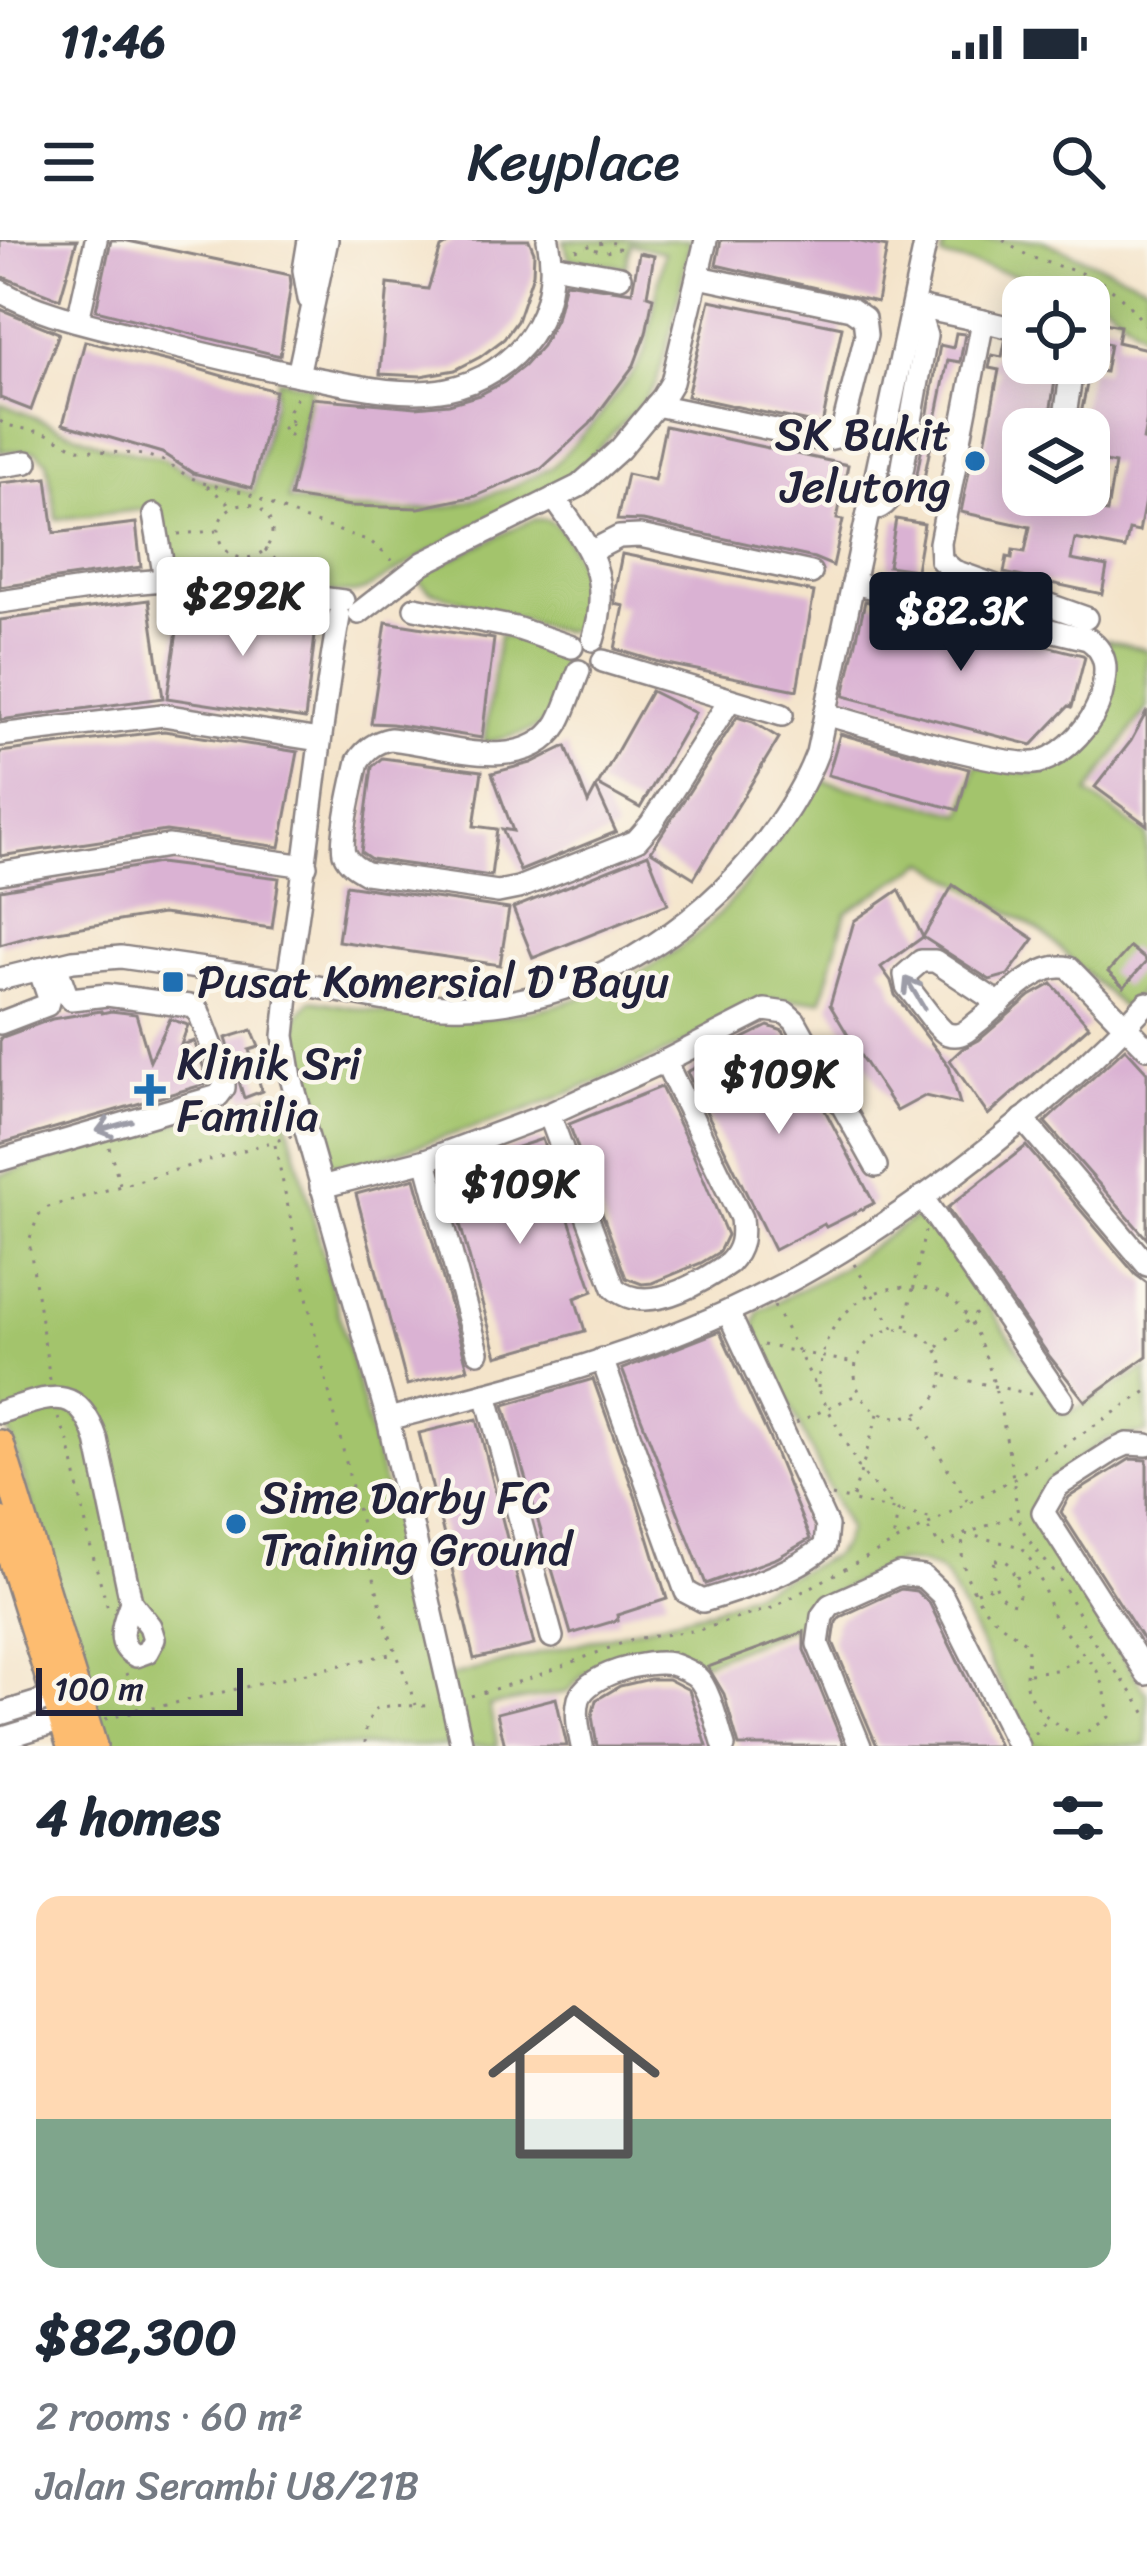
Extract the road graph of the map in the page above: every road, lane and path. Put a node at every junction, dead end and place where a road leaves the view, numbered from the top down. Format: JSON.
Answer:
{"nodes":[{"id":1,"x":96,"y":240,"type":"edge"},
{"id":2,"x":309,"y":240,"type":"edge"},
{"id":3,"x":327,"y":240,"type":"edge"},
{"id":4,"x":706,"y":240,"type":"edge"},
{"id":5,"x":926,"y":240,"type":"edge"},
{"id":6,"x":1004,"y":240,"type":"edge"},
{"id":7,"x":586,"y":247,"type":"junction"},
{"id":8,"x":551,"y":253,"type":"edge"},
{"id":9,"x":620,"y":277,"type":"dead end"},
{"id":10,"x":699,"y":278,"type":"junction"},
{"id":11,"x":0,"y":291,"type":"edge"},
{"id":12,"x":912,"y":308,"type":"junction"},
{"id":13,"x":310,"y":312,"type":"junction"},
{"id":14,"x":78,"y":320,"type":"junction"},
{"id":15,"x":983,"y":321,"type":"junction"},
{"id":16,"x":1002,"y":326,"type":"edge"},
{"id":17,"x":1147,"y":326,"type":"edge"},
{"id":18,"x":298,"y":375,"type":"junction"},
{"id":19,"x":656,"y":405,"type":"junction"},
{"id":20,"x":0,"y":421,"type":"edge"},
{"id":21,"x":291,"y":423,"type":"dead end"},
{"id":22,"x":27,"y":462,"type":"dead end"},
{"id":23,"x":0,"y":466,"type":"edge"},
{"id":24,"x":203,"y":483,"type":"junction"},
{"id":25,"x":554,"y":498,"type":"junction"},
{"id":26,"x":233,"y":508,"type":"junction"},
{"id":27,"x":156,"y":525,"type":"joint"},
{"id":28,"x":218,"y":531,"type":"junction"},
{"id":29,"x":263,"y":549,"type":"junction"},
{"id":30,"x":590,"y":552,"type":"junction"},
{"id":31,"x":811,"y":573,"type":"dead end"},
{"id":32,"x":407,"y":575,"type":"junction"},
{"id":33,"x":165,"y":579,"type":"junction"},
{"id":34,"x":854,"y":583,"type":"junction"},
{"id":35,"x":297,"y":595,"type":"junction"},
{"id":36,"x":0,"y":602,"type":"edge"},
{"id":37,"x":416,"y":608,"type":"dead end"},
{"id":38,"x":347,"y":611,"type":"junction"},
{"id":39,"x":1086,"y":618,"type":"dead end"},
{"id":40,"x":589,"y":649,"type":"junction"},
{"id":41,"x":730,"y":700,"type":"junction"},
{"id":42,"x":825,"y":714,"type":"junction"},
{"id":43,"x":782,"y":716,"type":"dead end"},
{"id":44,"x":0,"y":735,"type":"edge"},
{"id":45,"x":319,"y":740,"type":"junction"},
{"id":46,"x":306,"y":866,"type":"junction"},
{"id":47,"x":0,"y":873,"type":"edge"},
{"id":48,"x":56,"y":965,"type":"junction"},
{"id":49,"x":0,"y":979,"type":"edge"},
{"id":50,"x":288,"y":981,"type":"junction"},
{"id":51,"x":1147,"y":1003,"type":"edge"},
{"id":52,"x":1000,"y":1004,"type":"dead end"},
{"id":53,"x":0,"y":1023,"type":"edge"},
{"id":54,"x":1125,"y":1026,"type":"junction"},
{"id":55,"x":1147,"y":1048,"type":"edge"},
{"id":56,"x":665,"y":1061,"type":"junction"},
{"id":57,"x":549,"y":1114,"type":"junction"},
{"id":58,"x":1023,"y":1119,"type":"junction"},
{"id":59,"x":104,"y":1129,"type":"junction"},
{"id":60,"x":305,"y":1132,"type":"junction"},
{"id":61,"x":274,"y":1142,"type":"junction"},
{"id":62,"x":0,"y":1160,"type":"edge"},
{"id":63,"x":426,"y":1160,"type":"junction"},
{"id":64,"x":876,"y":1166,"type":"dead end"},
{"id":65,"x":120,"y":1186,"type":"junction"},
{"id":66,"x":320,"y":1186,"type":"junction"},
{"id":67,"x":926,"y":1203,"type":"junction"},
{"id":68,"x":844,"y":1249,"type":"junction"},
{"id":69,"x":1147,"y":1265,"type":"edge"},
{"id":70,"x":914,"y":1287,"type":"junction"},
{"id":71,"x":767,"y":1292,"type":"junction"},
{"id":72,"x":872,"y":1294,"type":"junction"},
{"id":73,"x":993,"y":1300,"type":"junction"},
{"id":74,"x":728,"y":1312,"type":"junction"},
{"id":75,"x":969,"y":1320,"type":"junction"},
{"id":76,"x":894,"y":1329,"type":"junction"},
{"id":77,"x":904,"y":1329,"type":"junction"},
{"id":78,"x":741,"y":1341,"type":"junction"},
{"id":79,"x":936,"y":1348,"type":"junction"},
{"id":80,"x":478,"y":1352,"type":"dead end"},
{"id":81,"x":797,"y":1352,"type":"junction"},
{"id":82,"x":821,"y":1357,"type":"junction"},
{"id":83,"x":602,"y":1359,"type":"junction"},
{"id":84,"x":856,"y":1364,"type":"junction"},
{"id":85,"x":944,"y":1376,"type":"junction"},
{"id":86,"x":992,"y":1386,"type":"junction"},
{"id":87,"x":818,"y":1388,"type":"junction"},
{"id":88,"x":486,"y":1394,"type":"junction"},
{"id":89,"x":860,"y":1394,"type":"junction"},
{"id":90,"x":52,"y":1396,"type":"junction"},
{"id":91,"x":1062,"y":1400,"type":"joint"},
{"id":92,"x":828,"y":1408,"type":"junction"},
{"id":93,"x":0,"y":1412,"type":"edge"},
{"id":94,"x":879,"y":1412,"type":"junction"},
{"id":95,"x":915,"y":1415,"type":"junction"},
{"id":96,"x":388,"y":1419,"type":"junction"},
{"id":97,"x":782,"y":1429,"type":"junction"},
{"id":98,"x":0,"y":1444,"type":"edge"},
{"id":99,"x":1147,"y":1445,"type":"edge"},
{"id":100,"x":861,"y":1472,"type":"junction"},
{"id":101,"x":811,"y":1492,"type":"junction"},
{"id":102,"x":852,"y":1501,"type":"junction"},
{"id":103,"x":969,"y":1503,"type":"dead end"},
{"id":104,"x":898,"y":1511,"type":"junction"},
{"id":105,"x":1018,"y":1514,"type":"junction"},
{"id":106,"x":935,"y":1520,"type":"dead end"},
{"id":107,"x":0,"y":1521,"type":"edge"},
{"id":108,"x":926,"y":1526,"type":"dead end"},
{"id":109,"x":965,"y":1534,"type":"junction"},
{"id":110,"x":892,"y":1543,"type":"dead end"},
{"id":111,"x":1037,"y":1570,"type":"junction"},
{"id":112,"x":1015,"y":1579,"type":"junction"},
{"id":113,"x":997,"y":1585,"type":"junction"},
{"id":114,"x":976,"y":1592,"type":"junction"},
{"id":115,"x":131,"y":1602,"type":"dead end"},
{"id":116,"x":112,"y":1625,"type":"dead end"},
{"id":117,"x":552,"y":1637,"type":"dead end"},
{"id":118,"x":396,"y":1653,"type":"junction"},
{"id":119,"x":1084,"y":1655,"type":"junction"},
{"id":120,"x":125,"y":1668,"type":"dead end"},
{"id":121,"x":1027,"y":1673,"type":"junction"},
{"id":122,"x":1147,"y":1674,"type":"edge"},
{"id":123,"x":417,"y":1707,"type":"dead end"},
{"id":124,"x":138,"y":1712,"type":"junction"},
{"id":125,"x":0,"y":1714,"type":"edge"},
{"id":126,"x":1147,"y":1716,"type":"edge"},
{"id":127,"x":1049,"y":1718,"type":"junction"},
{"id":128,"x":75,"y":1719,"type":"edge"},
{"id":129,"x":0,"y":1739,"type":"edge"},
{"id":130,"x":462,"y":1746,"type":"edge"},
{"id":131,"x":582,"y":1746,"type":"edge"},
{"id":132,"x":724,"y":1746,"type":"edge"},
{"id":133,"x":860,"y":1746,"type":"edge"},
{"id":134,"x":1021,"y":1746,"type":"edge"}],
"edges":[{"from":1,"to":14,"type":"street"},
{"from":2,"to":13,"type":"street"},
{"from":3,"to":13,"type":"street"},
{"from":4,"to":10,"type":"street"},
{"from":5,"to":12,"type":"street"},
{"from":6,"to":17,"type":"path"},
{"from":7,"to":7,"type":"path"},
{"from":7,"to":8,"type":"path"},
{"from":8,"to":9,"type":"street"},
{"from":8,"to":18,"type":"street"},
{"from":10,"to":19,"type":"street"},
{"from":10,"to":19,"type":"street"},
{"from":11,"to":14,"type":"street"},
{"from":12,"to":15,"type":"street"},
{"from":12,"to":34,"type":"street"},
{"from":13,"to":18,"type":"street"},
{"from":14,"to":18,"type":"street"},
{"from":15,"to":16,"type":"street"},
{"from":15,"to":39,"type":"street"},
{"from":18,"to":21,"type":"path"},
{"from":19,"to":25,"type":"street"},
{"from":20,"to":24,"type":"path"},
{"from":22,"to":23,"type":"street"},
{"from":24,"to":26,"type":"path"},
{"from":24,"to":32,"type":"path"},
{"from":25,"to":30,"type":"street"},
{"from":25,"to":32,"type":"street"},
{"from":26,"to":28,"type":"path"},
{"from":26,"to":29,"type":"path"},
{"from":27,"to":28,"type":"path"},
{"from":27,"to":33,"type":"street"},
{"from":28,"to":29,"type":"path"},
{"from":29,"to":35,"type":"path"},
{"from":30,"to":31,"type":"street"},
{"from":30,"to":40,"type":"street"},
{"from":32,"to":38,"type":"street"},
{"from":33,"to":35,"type":"street"},
{"from":33,"to":36,"type":"street"},
{"from":34,"to":42,"type":"street"},
{"from":34,"to":42,"type":"street"},
{"from":35,"to":38,"type":"street"},
{"from":37,"to":40,"type":"street"},
{"from":38,"to":45,"type":"street"},
{"from":40,"to":41,"type":"street"},
{"from":40,"to":41,"type":"street"},
{"from":41,"to":43,"type":"street"},
{"from":42,"to":50,"type":"street"},
{"from":44,"to":45,"type":"street"},
{"from":45,"to":46,"type":"street"},
{"from":46,"to":47,"type":"street"},
{"from":46,"to":50,"type":"street"},
{"from":48,"to":49,"type":"street"},
{"from":48,"to":50,"type":"street"},
{"from":48,"to":53,"type":"street"},
{"from":48,"to":59,"type":"street","one_way":true},
{"from":50,"to":60,"type":"street"},
{"from":51,"to":54,"type":"street"},
{"from":52,"to":54,"type":"street"},
{"from":54,"to":55,"type":"street"},
{"from":54,"to":58,"type":"street"},
{"from":56,"to":57,"type":"street"},
{"from":56,"to":57,"type":"street"},
{"from":56,"to":64,"type":"street"},
{"from":57,"to":63,"type":"street"},
{"from":58,"to":67,"type":"street"},
{"from":58,"to":69,"type":"street"},
{"from":59,"to":62,"type":"street"},
{"from":59,"to":65,"type":"path"},
{"from":60,"to":61,"type":"path"},
{"from":60,"to":66,"type":"street"},
{"from":61,"to":65,"type":"path"},
{"from":61,"to":118,"type":"path"},
{"from":63,"to":66,"type":"street"},
{"from":63,"to":80,"type":"street"},
{"from":65,"to":90,"type":"path"},
{"from":66,"to":96,"type":"street"},
{"from":67,"to":68,"type":"street"},
{"from":67,"to":70,"type":"path"},
{"from":67,"to":73,"type":"street"},
{"from":68,"to":71,"type":"street"},
{"from":68,"to":72,"type":"path"},
{"from":70,"to":72,"type":"path"},
{"from":70,"to":75,"type":"path"},
{"from":70,"to":77,"type":"path"},
{"from":71,"to":74,"type":"street"},
{"from":71,"to":81,"type":"path"},
{"from":72,"to":76,"type":"path"},
{"from":72,"to":82,"type":"path"},
{"from":73,"to":75,"type":"path"},
{"from":73,"to":91,"type":"street"},
{"from":74,"to":78,"type":"street"},
{"from":74,"to":83,"type":"street"},
{"from":75,"to":79,"type":"path"},
{"from":75,"to":86,"type":"path"},
{"from":76,"to":77,"type":"path"},
{"from":76,"to":84,"type":"path"},
{"from":77,"to":79,"type":"path"},
{"from":78,"to":81,"type":"path"},
{"from":78,"to":97,"type":"street"},
{"from":79,"to":85,"type":"path"},
{"from":81,"to":82,"type":"path"},
{"from":81,"to":87,"type":"path"},
{"from":82,"to":84,"type":"path"},
{"from":82,"to":87,"type":"path"},
{"from":83,"to":88,"type":"street"},
{"from":83,"to":101,"type":"street"},
{"from":84,"to":89,"type":"path"},
{"from":85,"to":86,"type":"path"},
{"from":85,"to":95,"type":"path"},
{"from":86,"to":91,"type":"path"},
{"from":86,"to":105,"type":"path"},
{"from":87,"to":92,"type":"path"},
{"from":88,"to":96,"type":"street"},
{"from":88,"to":117,"type":"street"},
{"from":89,"to":92,"type":"path"},
{"from":89,"to":94,"type":"path"},
{"from":90,"to":93,"type":"street"},
{"from":90,"to":115,"type":"street"},
{"from":90,"to":116,"type":"path"},
{"from":92,"to":97,"type":"path"},
{"from":92,"to":100,"type":"path"},
{"from":94,"to":95,"type":"path"},
{"from":94,"to":100,"type":"path"},
{"from":95,"to":103,"type":"path"},
{"from":96,"to":130,"type":"street"},
{"from":97,"to":101,"type":"street"},
{"from":98,"to":128,"type":"main road"},
{"from":99,"to":122,"type":"street"},
{"from":100,"to":102,"type":"path"},
{"from":100,"to":104,"type":"path"},
{"from":101,"to":102,"type":"path"},
{"from":102,"to":104,"type":"path"},
{"from":104,"to":106,"type":"path"},
{"from":104,"to":110,"type":"path"},
{"from":105,"to":109,"type":"path"},
{"from":105,"to":126,"type":"path"},
{"from":107,"to":128,"type":"main road"},
{"from":108,"to":109,"type":"path"},
{"from":109,"to":111,"type":"path"},
{"from":109,"to":114,"type":"path"},
{"from":111,"to":112,"type":"path"},
{"from":111,"to":119,"type":"path"},
{"from":112,"to":113,"type":"path"},
{"from":112,"to":113,"type":"path"},
{"from":113,"to":114,"type":"path"},
{"from":114,"to":121,"type":"path"},
{"from":118,"to":123,"type":"path"},
{"from":118,"to":124,"type":"path"},
{"from":119,"to":121,"type":"path"},
{"from":119,"to":127,"type":"path"},
{"from":120,"to":124,"type":"path"},
{"from":121,"to":127,"type":"path"},
{"from":124,"to":128,"type":"path"},
{"from":125,"to":128,"type":"street"},
{"from":127,"to":134,"type":"path"},
{"from":128,"to":129,"type":"street"},
{"from":131,"to":132,"type":"street"},
{"from":133,"to":134,"type":"street"}]}
